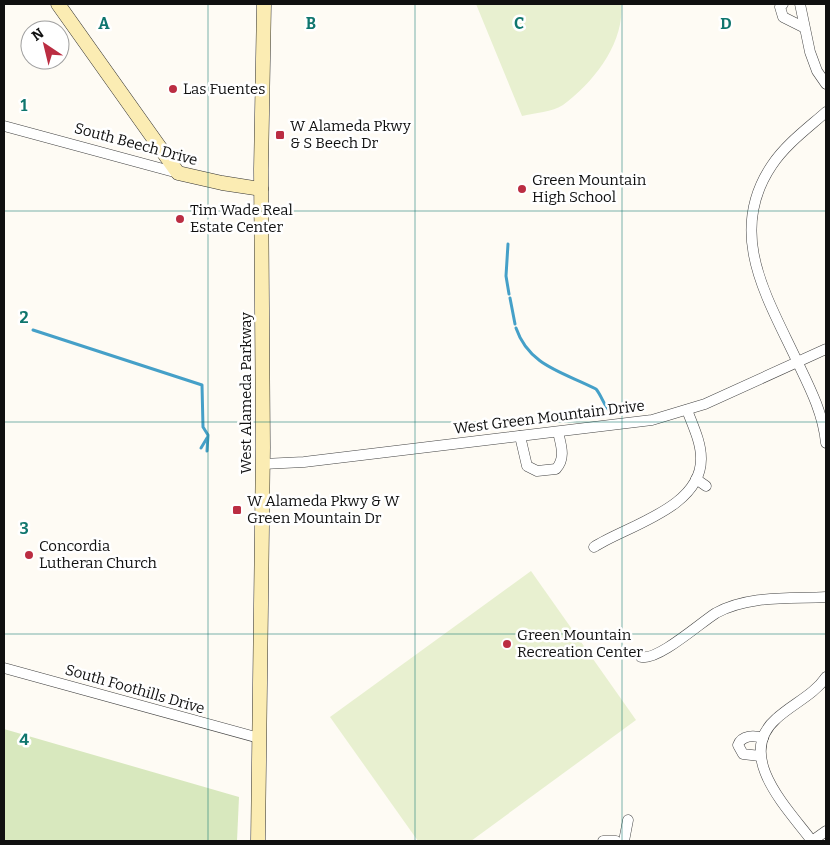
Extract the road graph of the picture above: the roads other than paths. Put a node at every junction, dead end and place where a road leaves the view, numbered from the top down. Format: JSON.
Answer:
{"nodes":[{"id":1,"x":58,"y":4,"type":"edge"},
{"id":2,"x":264,"y":4,"type":"edge"},
{"id":3,"x":783,"y":4,"type":"edge"},
{"id":4,"x":800,"y":4,"type":"edge"},
{"id":5,"x":803,"y":27,"type":"junction"},
{"id":6,"x":826,"y":84,"type":"edge"},
{"id":7,"x":826,"y":112,"type":"edge"},
{"id":8,"x":4,"y":126,"type":"edge"},
{"id":9,"x":178,"y":173,"type":"junction"},
{"id":10,"x":261,"y":189,"type":"junction"},
{"id":11,"x":826,"y":349,"type":"edge"},
{"id":12,"x":798,"y":362,"type":"junction"},
{"id":13,"x":687,"y":410,"type":"junction"},
{"id":14,"x":558,"y":432,"type":"junction"},
{"id":15,"x":520,"y":436,"type":"junction"},
{"id":16,"x":826,"y":443,"type":"edge"},
{"id":17,"x":263,"y":464,"type":"junction"},
{"id":18,"x":696,"y":480,"type":"junction"},
{"id":19,"x":706,"y":486,"type":"dead end"},
{"id":20,"x":594,"y":547,"type":"dead end"},
{"id":21,"x":826,"y":597,"type":"edge"},
{"id":22,"x":641,"y":657,"type":"dead end"},
{"id":23,"x":4,"y":668,"type":"edge"},
{"id":24,"x":826,"y":677,"type":"edge"},
{"id":25,"x":259,"y":738,"type":"junction"},
{"id":26,"x":763,"y":738,"type":"junction"},
{"id":27,"x":760,"y":756,"type":"junction"},
{"id":28,"x":628,"y":820,"type":"dead end"},
{"id":29,"x":826,"y":831,"type":"edge"},
{"id":30,"x":258,"y":841,"type":"edge"},
{"id":31,"x":603,"y":841,"type":"edge"},
{"id":32,"x":609,"y":841,"type":"edge"},
{"id":33,"x":616,"y":841,"type":"edge"},
{"id":34,"x":624,"y":841,"type":"edge"},
{"id":35,"x":812,"y":841,"type":"edge"}],
"edges":[{"from":1,"to":9,"type":"main road"},
{"from":2,"to":10,"type":"main road","name":"West Alameda Parkway"},
{"from":3,"to":5,"type":"street"},
{"from":4,"to":5,"type":"street"},
{"from":5,"to":6,"type":"street"},
{"from":7,"to":12,"type":"street"},
{"from":8,"to":9,"type":"street","name":"South Beech Drive"},
{"from":9,"to":10,"type":"main road","name":"South Beech Drive"},
{"from":10,"to":17,"type":"main road","name":"West Alameda Parkway"},
{"from":11,"to":12,"type":"street","name":"West Green Mountain Drive"},
{"from":12,"to":13,"type":"street","name":"West Green Mountain Drive"},
{"from":12,"to":16,"type":"street"},
{"from":13,"to":14,"type":"street","name":"West Green Mountain Drive"},
{"from":13,"to":18,"type":"street"},
{"from":14,"to":15,"type":"street","name":"West Green Mountain Drive"},
{"from":14,"to":15,"type":"street"},
{"from":15,"to":17,"type":"street","name":"West Green Mountain Drive"},
{"from":17,"to":25,"type":"main road","name":"West Alameda Parkway"},
{"from":18,"to":19,"type":"street"},
{"from":18,"to":20,"type":"street"},
{"from":21,"to":22,"type":"street"},
{"from":23,"to":25,"type":"street","name":"South Foothills Drive"},
{"from":24,"to":26,"type":"street"},
{"from":25,"to":30,"type":"main road","name":"West Alameda Parkway"},
{"from":26,"to":27,"type":"street"},
{"from":26,"to":27,"type":"street"},
{"from":27,"to":35,"type":"street"},
{"from":28,"to":34,"type":"street"},
{"from":29,"to":35,"type":"street"},
{"from":31,"to":32,"type":"street"},
{"from":32,"to":33,"type":"street"}]}
